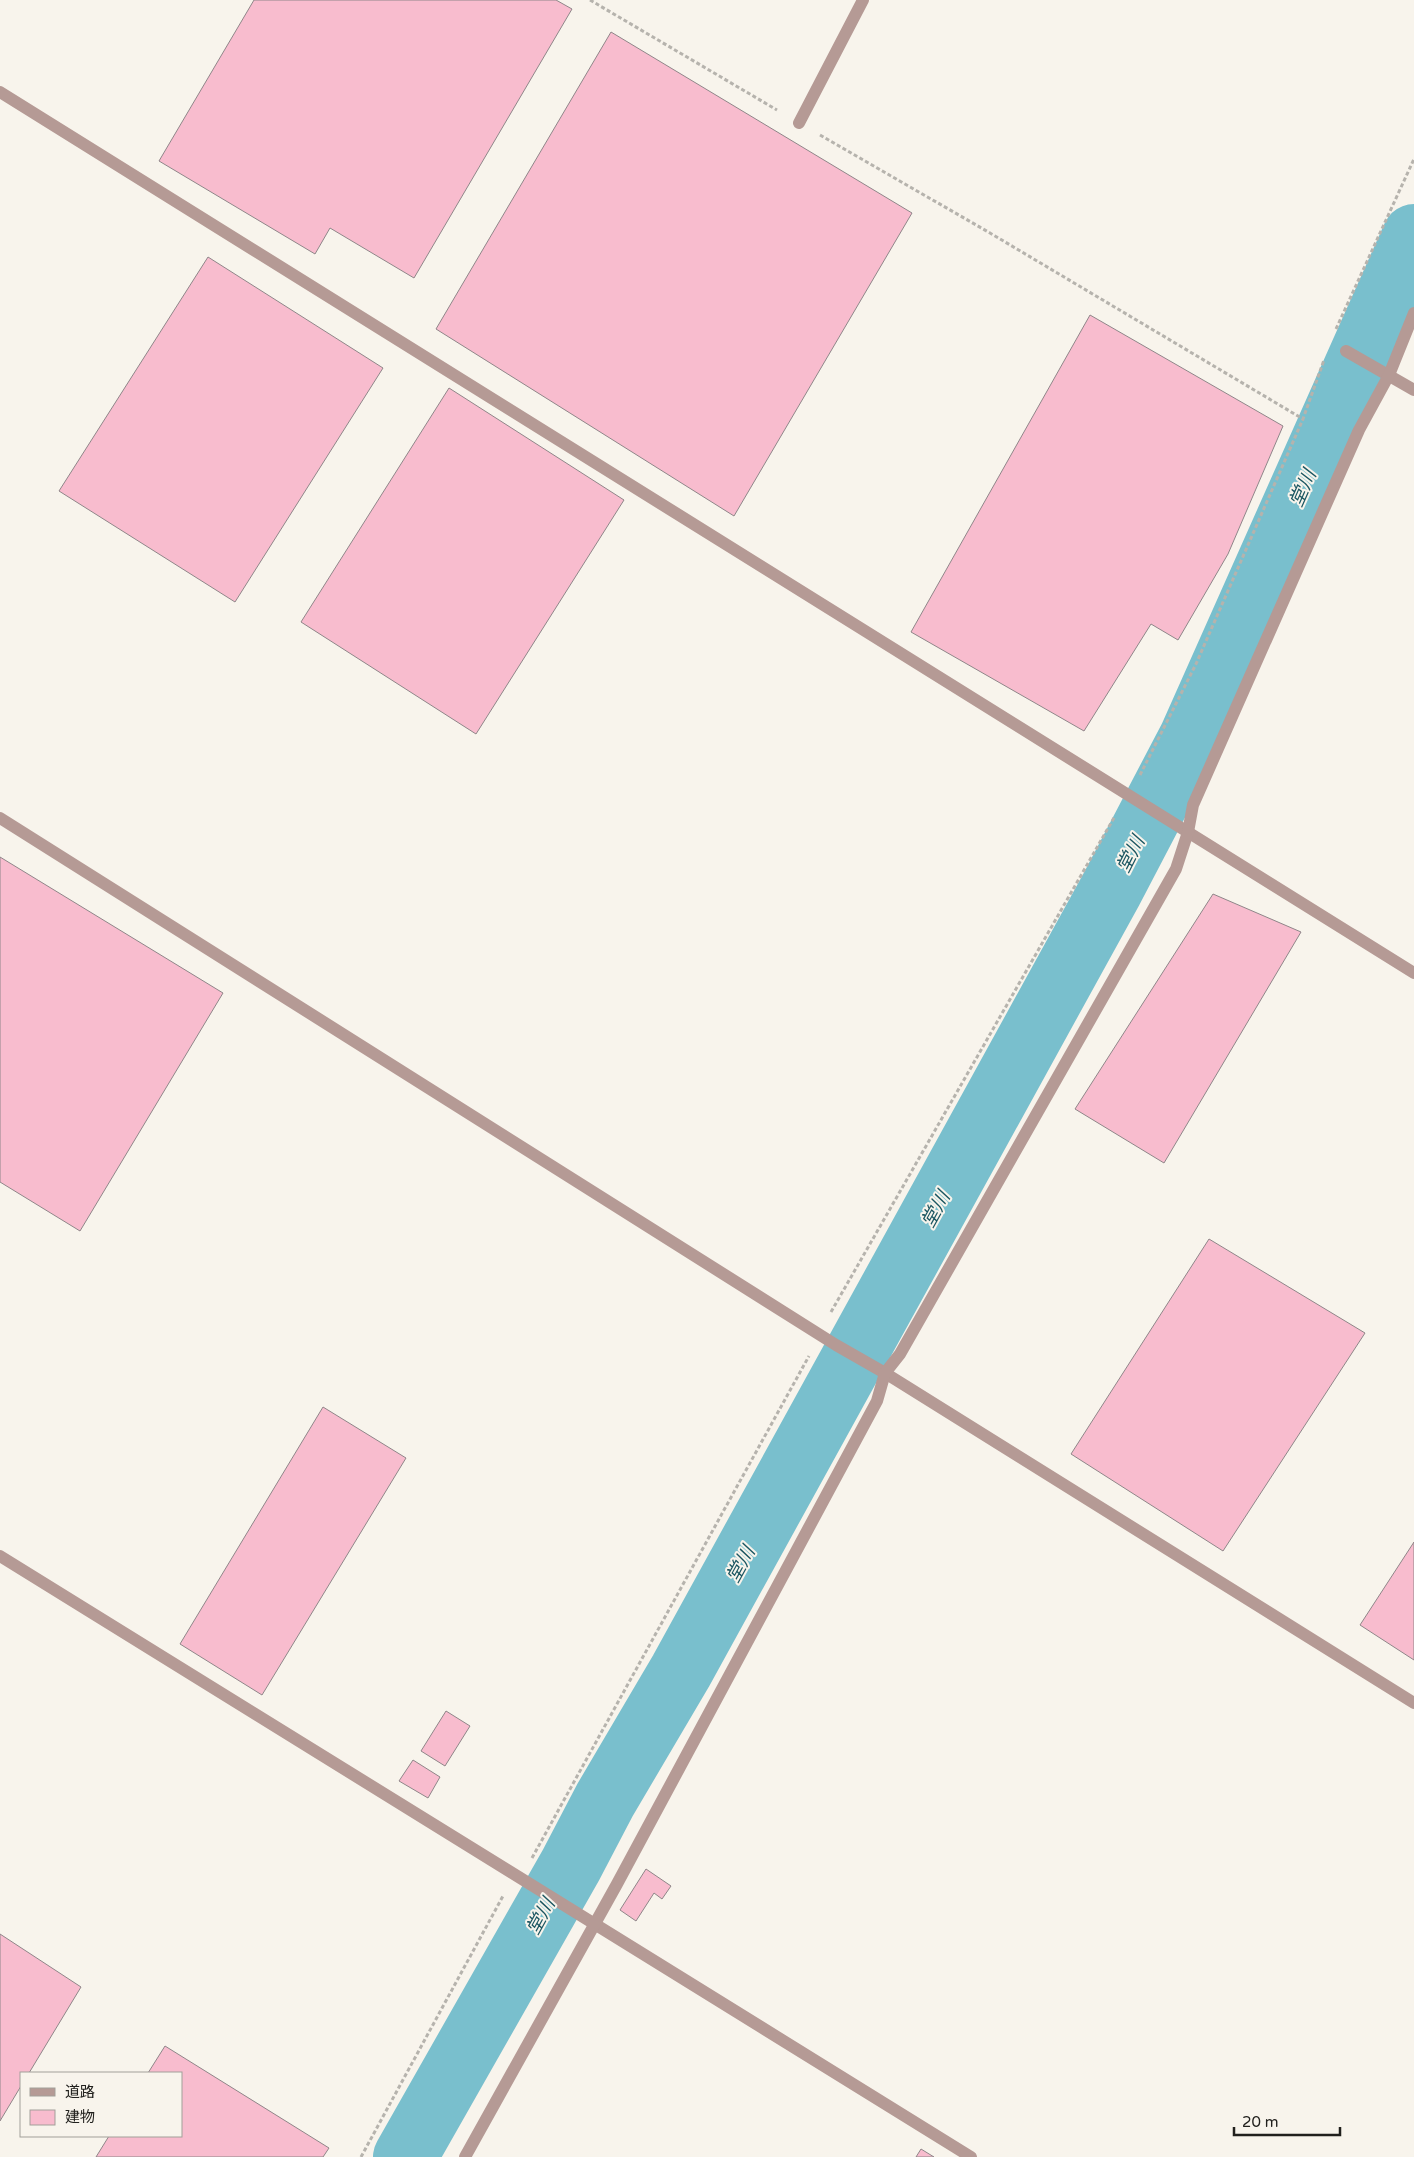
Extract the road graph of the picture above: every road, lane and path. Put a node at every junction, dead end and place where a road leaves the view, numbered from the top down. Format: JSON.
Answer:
{"nodes":[{"id":1,"x":590,"y":0,"type":"edge"},
{"id":2,"x":863,"y":0,"type":"edge"},
{"id":3,"x":0,"y":92,"type":"edge"},
{"id":4,"x":799,"y":123,"type":"junction"},
{"id":5,"x":1414,"y":159,"type":"edge"},
{"id":6,"x":1414,"y":313,"type":"edge"},
{"id":7,"x":1330,"y":343,"type":"junction"},
{"id":8,"x":1346,"y":350,"type":"joint"},
{"id":9,"x":1389,"y":375,"type":"junction"},
{"id":10,"x":1414,"y":390,"type":"edge"},
{"id":11,"x":1303,"y":419,"type":"junction"},
{"id":12,"x":1134,"y":798,"type":"junction"},
{"id":13,"x":0,"y":818,"type":"edge"},
{"id":14,"x":1188,"y":832,"type":"junction"},
{"id":15,"x":1414,"y":973,"type":"edge"},
{"id":16,"x":820,"y":1335,"type":"junction"},
{"id":17,"x":885,"y":1373,"type":"junction"},
{"id":18,"x":0,"y":1556,"type":"edge"},
{"id":19,"x":1414,"y":1703,"type":"edge"},
{"id":20,"x":514,"y":1876,"type":"junction"},
{"id":21,"x":589,"y":1920,"type":"junction"},
{"id":22,"x":360,"y":2157,"type":"edge"},
{"id":23,"x":465,"y":2157,"type":"edge"},
{"id":24,"x":971,"y":2157,"type":"edge"}],
"edges":[{"from":1,"to":4,"type":"path"},
{"from":2,"to":4,"type":"street"},
{"from":3,"to":12,"type":"street"},
{"from":4,"to":11,"type":"path"},
{"from":5,"to":7,"type":"path"},
{"from":6,"to":9,"type":"street"},
{"from":7,"to":8,"type":"path"},
{"from":7,"to":11,"type":"path"},
{"from":8,"to":9,"type":"street"},
{"from":9,"to":10,"type":"street"},
{"from":9,"to":14,"type":"street"},
{"from":11,"to":12,"type":"path"},
{"from":12,"to":14,"type":"street"},
{"from":12,"to":16,"type":"path"},
{"from":13,"to":16,"type":"street"},
{"from":14,"to":15,"type":"street"},
{"from":14,"to":17,"type":"street"},
{"from":16,"to":17,"type":"street"},
{"from":16,"to":20,"type":"path"},
{"from":17,"to":19,"type":"street"},
{"from":17,"to":21,"type":"street"},
{"from":18,"to":20,"type":"street"},
{"from":20,"to":21,"type":"street"},
{"from":20,"to":22,"type":"path"},
{"from":21,"to":23,"type":"street"},
{"from":21,"to":24,"type":"street"}]}
